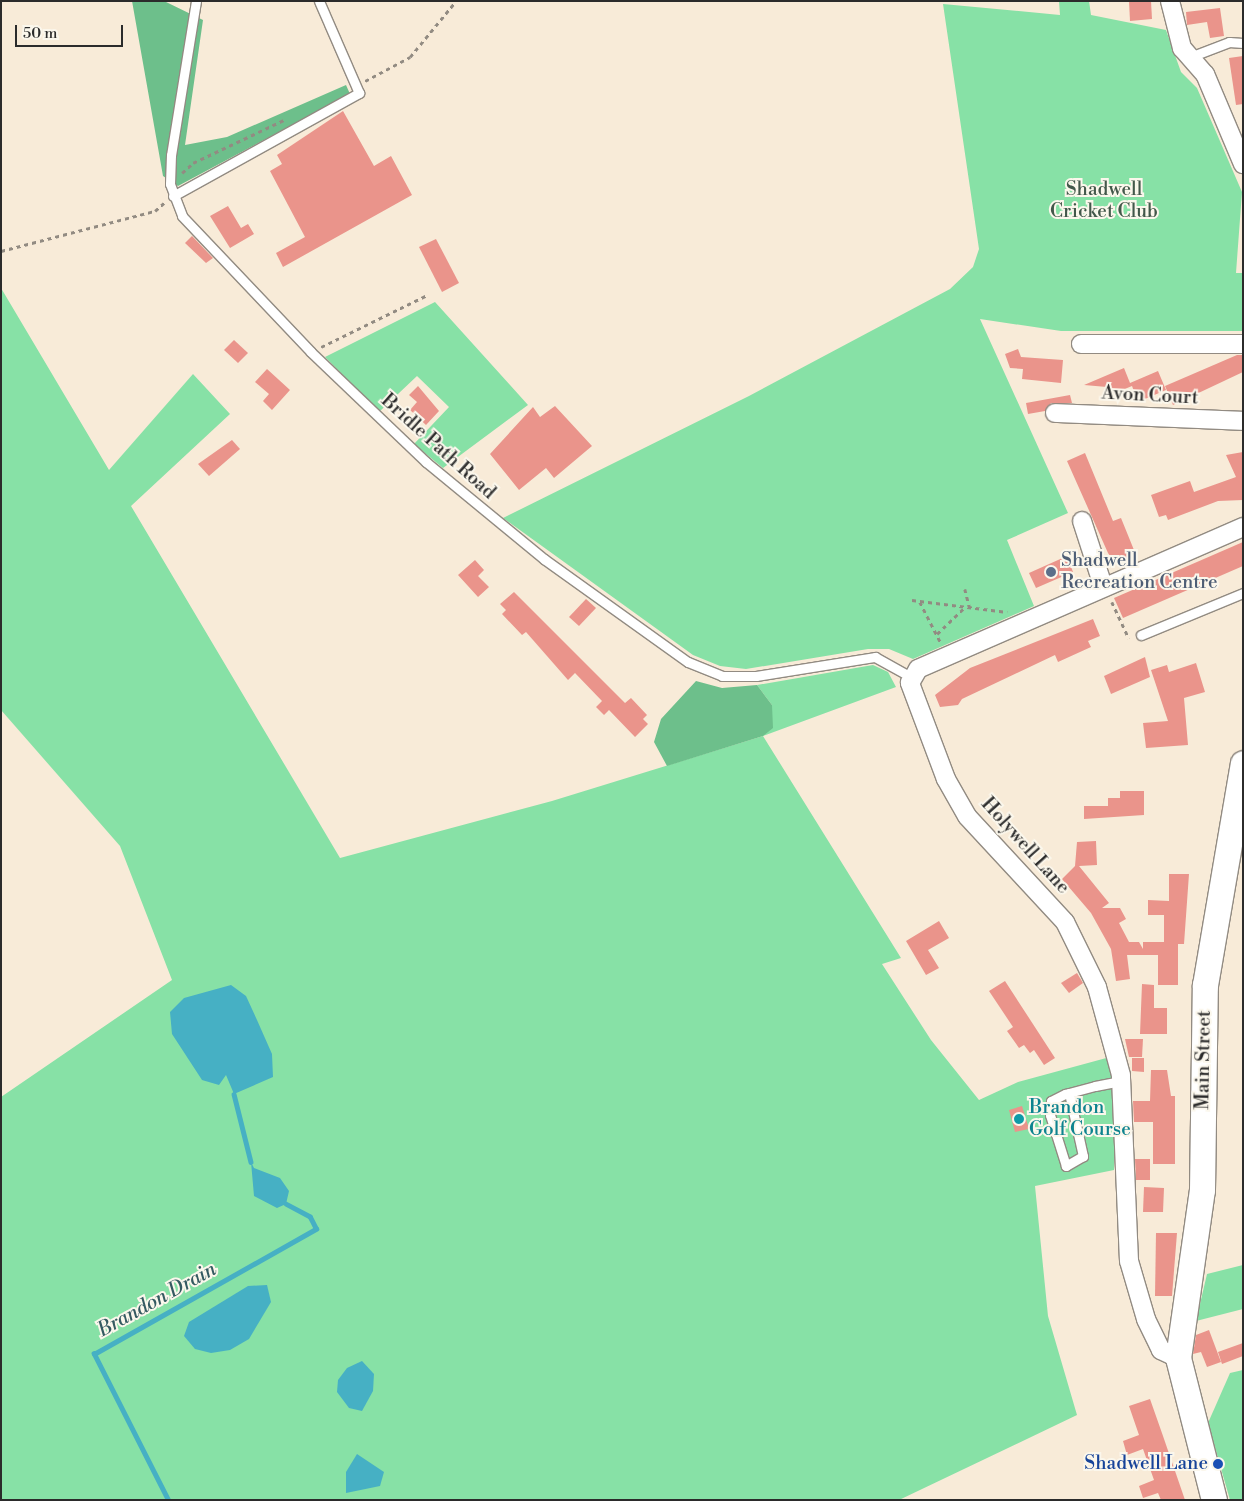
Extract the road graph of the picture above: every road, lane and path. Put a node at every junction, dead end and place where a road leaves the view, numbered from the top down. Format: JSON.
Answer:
{"nodes":[{"id":1,"x":196,"y":1,"type":"edge"},
{"id":2,"x":319,"y":1,"type":"edge"},
{"id":3,"x":456,"y":1,"type":"edge"},
{"id":4,"x":1170,"y":1,"type":"edge"},
{"id":5,"x":1243,"y":43,"type":"edge"},
{"id":6,"x":1190,"y":58,"type":"junction"},
{"id":7,"x":356,"y":86,"type":"junction"},
{"id":8,"x":293,"y":116,"type":"dead end"},
{"id":9,"x":1243,"y":164,"type":"edge"},
{"id":10,"x":170,"y":184,"type":"junction"},
{"id":11,"x":173,"y":196,"type":"junction"},
{"id":12,"x":1,"y":251,"type":"edge"},
{"id":13,"x":427,"y":295,"type":"dead end"},
{"id":14,"x":1081,"y":344,"type":"dead end"},
{"id":15,"x":1243,"y":344,"type":"edge"},
{"id":16,"x":311,"y":352,"type":"junction"},
{"id":17,"x":1056,"y":412,"type":"dead end"},
{"id":18,"x":1243,"y":421,"type":"edge"},
{"id":19,"x":1082,"y":521,"type":"dead end"},
{"id":20,"x":1243,"y":527,"type":"edge"},
{"id":21,"x":1104,"y":586,"type":"junction"},
{"id":22,"x":965,"y":589,"type":"dead end"},
{"id":23,"x":1243,"y":593,"type":"edge"},
{"id":24,"x":912,"y":600,"type":"dead end"},
{"id":25,"x":919,"y":600,"type":"junction"},
{"id":26,"x":964,"y":608,"type":"junction"},
{"id":27,"x":970,"y":608,"type":"junction"},
{"id":28,"x":1008,"y":612,"type":"dead end"},
{"id":29,"x":937,"y":634,"type":"junction"},
{"id":30,"x":1141,"y":635,"type":"joint"},
{"id":31,"x":947,"y":656,"type":"junction"},
{"id":32,"x":911,"y":677,"type":"junction"},
{"id":33,"x":1243,"y":763,"type":"edge"},
{"id":34,"x":1121,"y":1081,"type":"junction"},
{"id":35,"x":1069,"y":1093,"type":"junction"},
{"id":36,"x":1178,"y":1358,"type":"junction"},
{"id":37,"x":1214,"y":1500,"type":"edge"}],
"edges":[{"from":1,"to":10,"type":"lane","name":"Bridle Path Road"},
{"from":2,"to":7,"type":"lane"},
{"from":3,"to":7,"type":"path"},
{"from":4,"to":6,"type":"street"},
{"from":5,"to":6,"type":"lane"},
{"from":6,"to":9,"type":"street"},
{"from":7,"to":11,"type":"lane"},
{"from":8,"to":10,"type":"path"},
{"from":10,"to":11,"type":"lane","name":"Bridle Path Road"},
{"from":11,"to":12,"type":"path"},
{"from":11,"to":16,"type":"lane","name":"Bridle Path Road"},
{"from":13,"to":16,"type":"path"},
{"from":14,"to":15,"type":"street"},
{"from":16,"to":32,"type":"lane","name":"Bridle Path Road"},
{"from":17,"to":18,"type":"street","name":"Avon Court"},
{"from":19,"to":21,"type":"street"},
{"from":20,"to":21,"type":"street"},
{"from":21,"to":30,"type":"path"},
{"from":21,"to":31,"type":"street"},
{"from":22,"to":27,"type":"path"},
{"from":23,"to":30,"type":"lane"},
{"from":24,"to":25,"type":"path"},
{"from":25,"to":26,"type":"path"},
{"from":25,"to":29,"type":"path"},
{"from":26,"to":27,"type":"path"},
{"from":26,"to":29,"type":"path"},
{"from":27,"to":28,"type":"path"},
{"from":29,"to":31,"type":"path"},
{"from":31,"to":32,"type":"street"},
{"from":32,"to":34,"type":"street","name":"Holywell Lane"},
{"from":33,"to":36,"type":"street","name":"Main Street"},
{"from":34,"to":35,"type":"lane"},
{"from":34,"to":36,"type":"street","name":"Holywell Lane"},
{"from":35,"to":35,"type":"lane"},
{"from":36,"to":37,"type":"street"}]}
